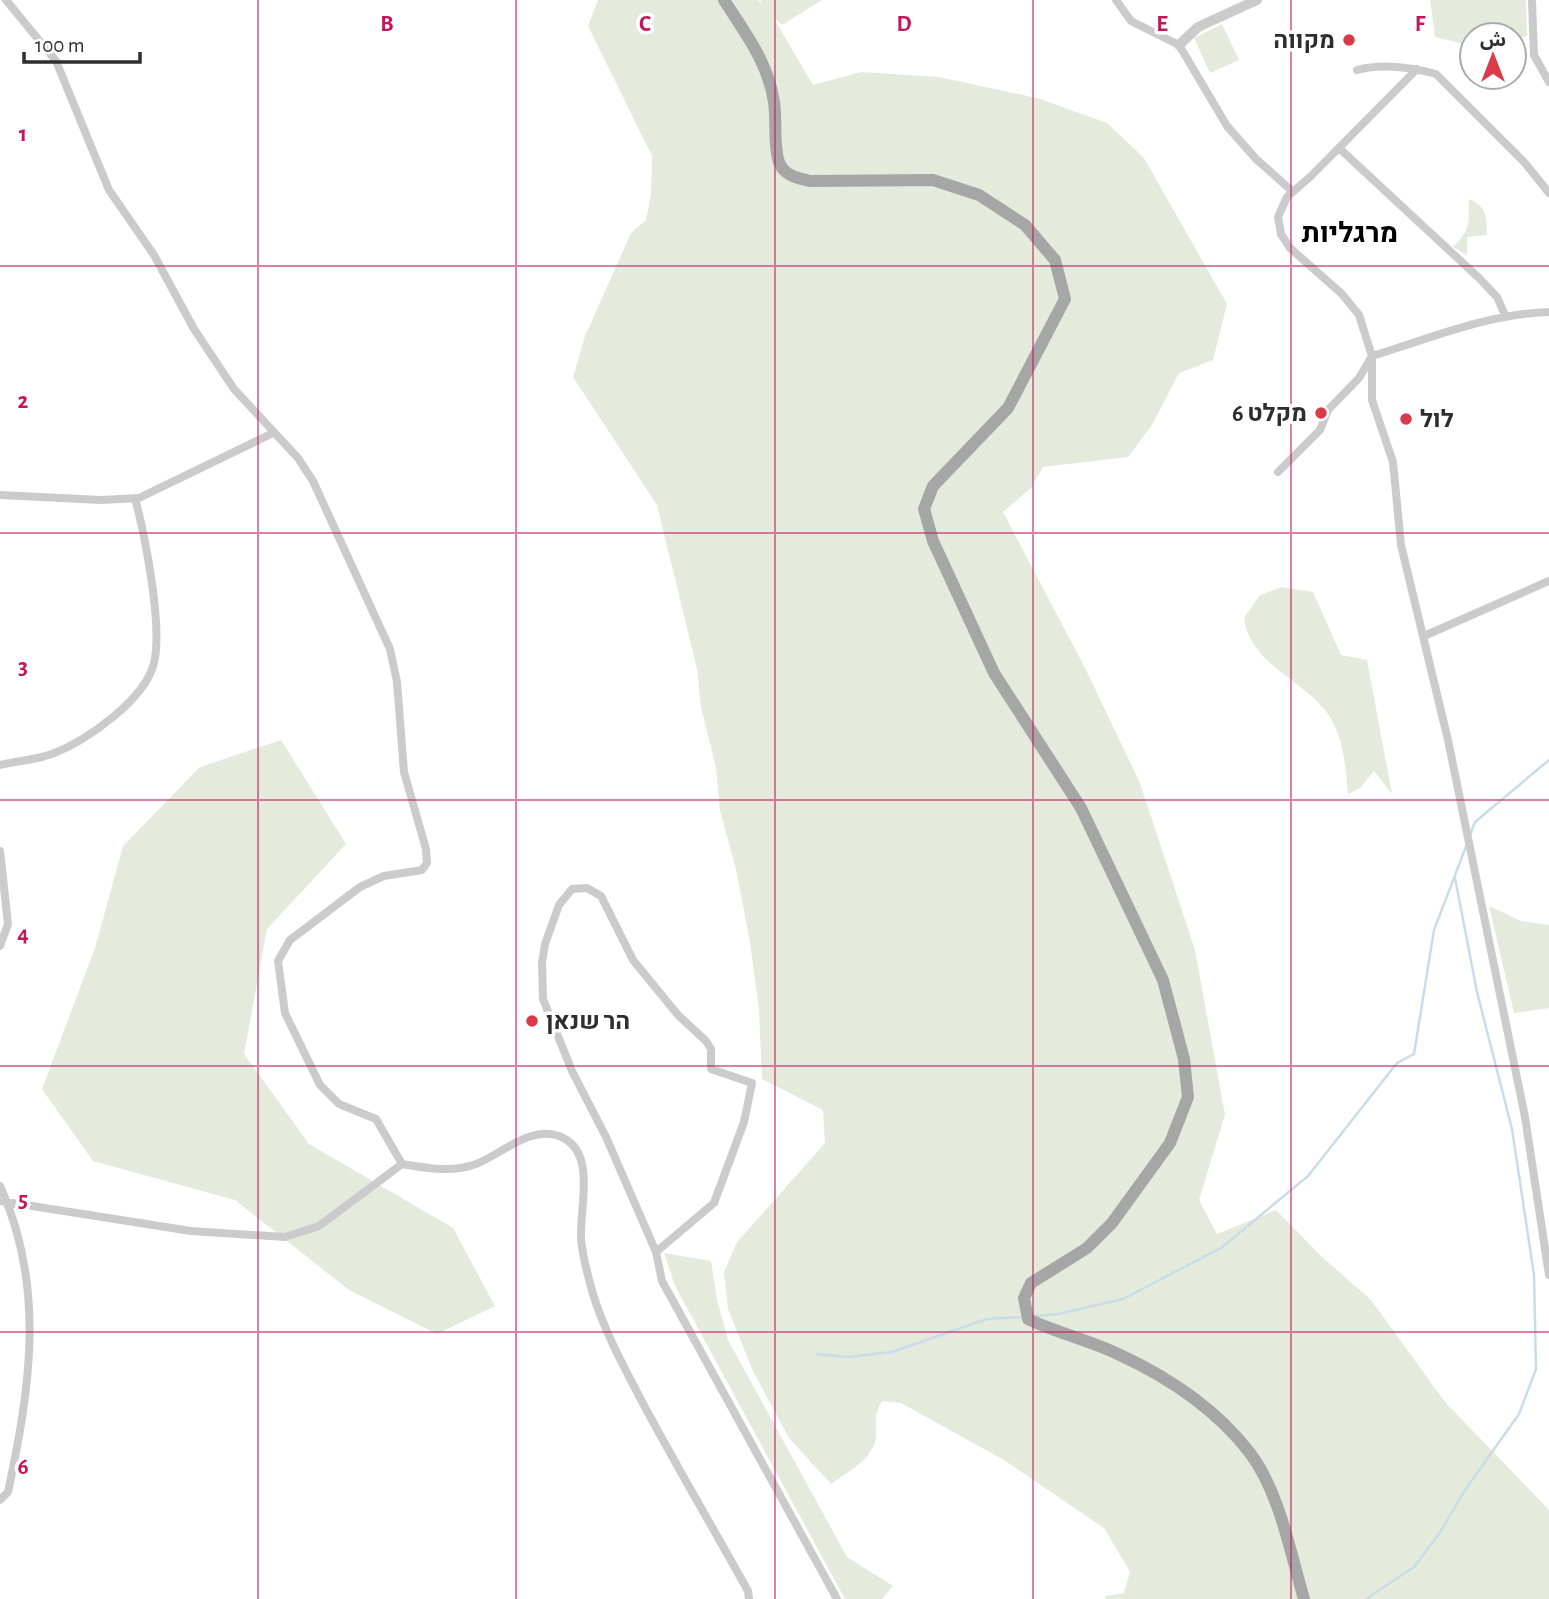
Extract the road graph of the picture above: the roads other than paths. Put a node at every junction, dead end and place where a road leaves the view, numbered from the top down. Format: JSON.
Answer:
{"nodes":[{"id":1,"x":6,"y":0,"type":"edge"},
{"id":2,"x":724,"y":0,"type":"edge"},
{"id":3,"x":1116,"y":0,"type":"edge"},
{"id":4,"x":1257,"y":0,"type":"edge"},
{"id":5,"x":1532,"y":0,"type":"edge"},
{"id":6,"x":1180,"y":45,"type":"junction"},
{"id":7,"x":1417,"y":69,"type":"junction"},
{"id":8,"x":1357,"y":70,"type":"dead end"},
{"id":9,"x":1549,"y":82,"type":"edge"},
{"id":10,"x":1339,"y":148,"type":"junction"},
{"id":11,"x":1292,"y":191,"type":"junction"},
{"id":12,"x":1549,"y":193,"type":"edge"},
{"id":13,"x":1549,"y":312,"type":"edge"},
{"id":14,"x":1505,"y":315,"type":"junction"},
{"id":15,"x":1372,"y":356,"type":"junction"},
{"id":16,"x":273,"y":433,"type":"junction"},
{"id":17,"x":1278,"y":472,"type":"dead end"},
{"id":18,"x":0,"y":495,"type":"edge"},
{"id":19,"x":135,"y":498,"type":"junction"},
{"id":20,"x":1549,"y":581,"type":"edge"},
{"id":21,"x":1424,"y":636,"type":"junction"},
{"id":22,"x":0,"y":765,"type":"edge"},
{"id":23,"x":0,"y":851,"type":"edge"},
{"id":24,"x":0,"y":946,"type":"edge"},
{"id":25,"x":402,"y":1164,"type":"junction"},
{"id":26,"x":0,"y":1186,"type":"edge"},
{"id":27,"x":4,"y":1202,"type":"edge"},
{"id":28,"x":656,"y":1252,"type":"junction"},
{"id":29,"x":1549,"y":1275,"type":"edge"},
{"id":30,"x":0,"y":1500,"type":"edge"},
{"id":31,"x":749,"y":1599,"type":"edge"},
{"id":32,"x":837,"y":1599,"type":"edge"},
{"id":33,"x":1304,"y":1599,"type":"edge"}],
"edges":[{"from":1,"to":16,"type":"street"},
{"from":2,"to":33,"type":"main road"},
{"from":3,"to":6,"type":"street"},
{"from":4,"to":6,"type":"street"},
{"from":5,"to":9,"type":"street"},
{"from":6,"to":11,"type":"street"},
{"from":7,"to":8,"type":"street"},
{"from":7,"to":10,"type":"street"},
{"from":7,"to":12,"type":"street"},
{"from":10,"to":11,"type":"street"},
{"from":10,"to":14,"type":"street"},
{"from":11,"to":15,"type":"street"},
{"from":13,"to":14,"type":"street"},
{"from":14,"to":15,"type":"street"},
{"from":15,"to":17,"type":"street"},
{"from":15,"to":21,"type":"street"},
{"from":16,"to":19,"type":"street"},
{"from":16,"to":25,"type":"street"},
{"from":18,"to":19,"type":"street"},
{"from":19,"to":22,"type":"street"},
{"from":20,"to":21,"type":"street"},
{"from":21,"to":29,"type":"street"},
{"from":23,"to":24,"type":"street"},
{"from":25,"to":27,"type":"street"},
{"from":25,"to":31,"type":"street"},
{"from":26,"to":27,"type":"street"},
{"from":27,"to":30,"type":"street"},
{"from":28,"to":28,"type":"street"},
{"from":28,"to":32,"type":"street"}]}
